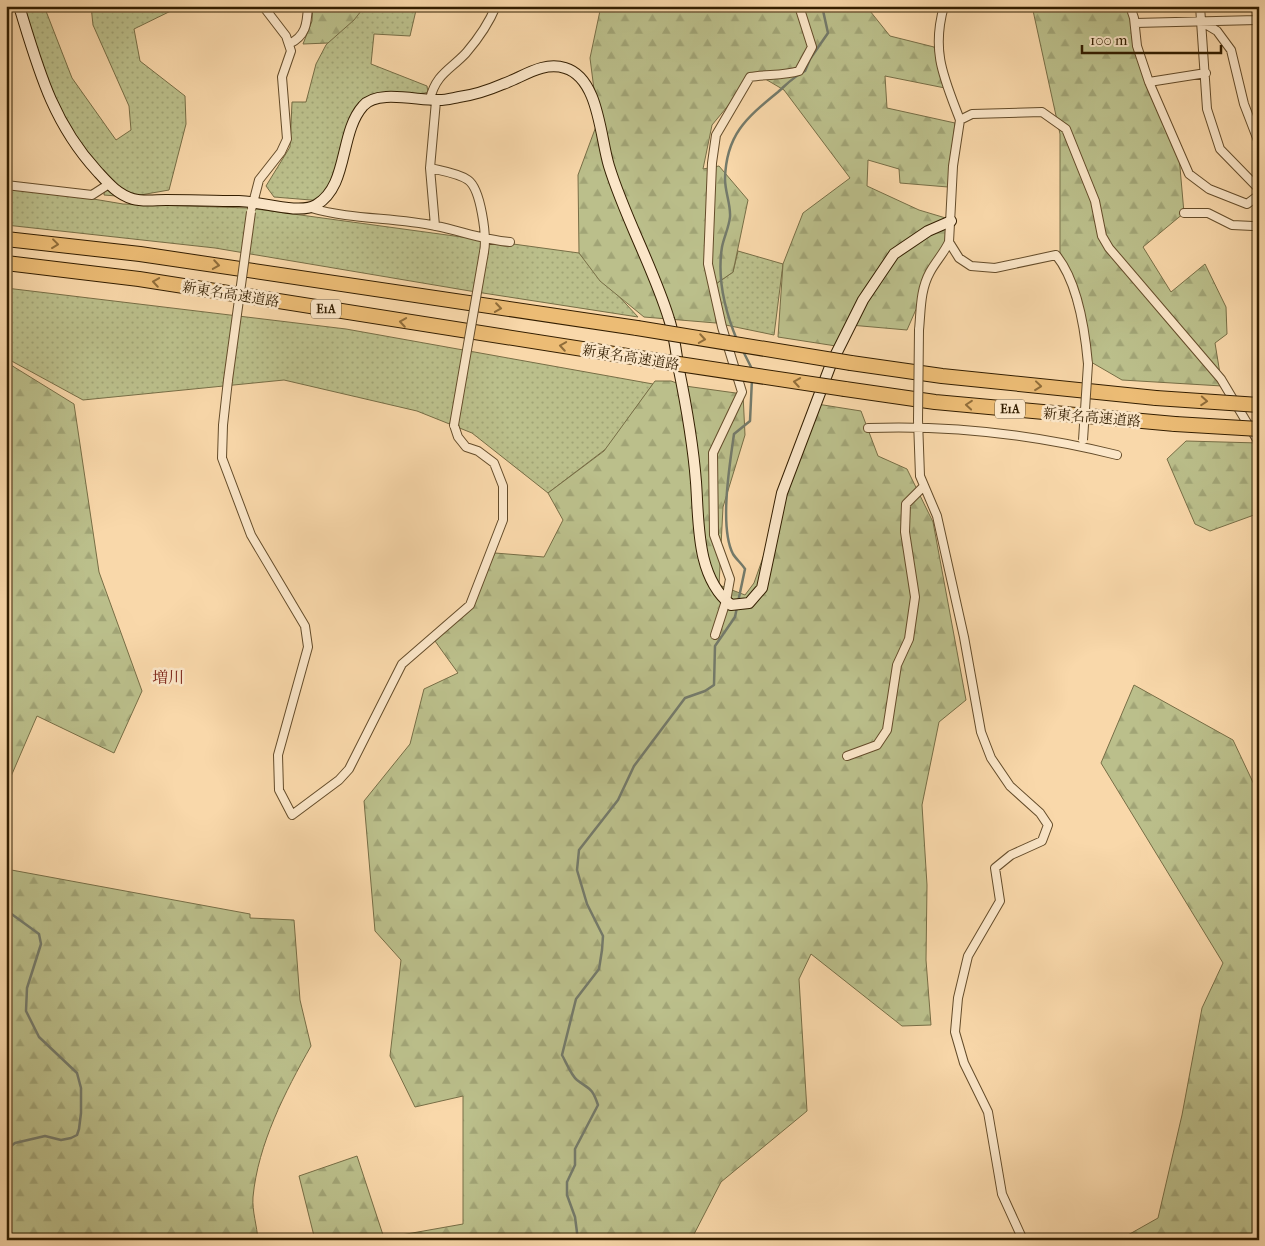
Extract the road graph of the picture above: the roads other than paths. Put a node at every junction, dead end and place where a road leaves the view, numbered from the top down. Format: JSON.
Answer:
{"nodes":[{"id":1,"x":19,"y":6,"type":"edge"},
{"id":2,"x":264,"y":6,"type":"edge"},
{"id":3,"x":308,"y":6,"type":"edge"},
{"id":4,"x":496,"y":6,"type":"edge"},
{"id":5,"x":799,"y":6,"type":"edge"},
{"id":6,"x":944,"y":6,"type":"edge"},
{"id":7,"x":1130,"y":6,"type":"edge"},
{"id":8,"x":1200,"y":6,"type":"edge"},
{"id":9,"x":1259,"y":9,"type":"edge"},
{"id":10,"x":1202,"y":22,"type":"junction"},
{"id":11,"x":1135,"y":23,"type":"junction"},
{"id":12,"x":289,"y":44,"type":"junction"},
{"id":13,"x":1206,"y":73,"type":"junction"},
{"id":14,"x":1150,"y":82,"type":"junction"},
{"id":15,"x":433,"y":100,"type":"junction"},
{"id":16,"x":960,"y":120,"type":"junction"},
{"id":17,"x":1259,"y":143,"type":"edge"},
{"id":18,"x":430,"y":168,"type":"junction"},
{"id":19,"x":109,"y":184,"type":"junction"},
{"id":20,"x":6,"y":185,"type":"edge"},
{"id":21,"x":1259,"y":189,"type":"edge"},
{"id":22,"x":1259,"y":195,"type":"edge"},
{"id":23,"x":253,"y":201,"type":"junction"},
{"id":24,"x":311,"y":208,"type":"junction"},
{"id":25,"x":1184,"y":213,"type":"dead end"},
{"id":26,"x":952,"y":221,"type":"junction"},
{"id":27,"x":1259,"y":225,"type":"edge"},
{"id":28,"x":435,"y":226,"type":"junction"},
{"id":29,"x":6,"y":238,"type":"edge"},
{"id":30,"x":486,"y":240,"type":"junction"},
{"id":31,"x":510,"y":242,"type":"dead end"},
{"id":32,"x":949,"y":242,"type":"junction"},
{"id":33,"x":6,"y":263,"type":"edge"},
{"id":34,"x":1259,"y":405,"type":"edge"},
{"id":35,"x":917,"y":424,"type":"junction"},
{"id":36,"x":868,"y":428,"type":"dead end"},
{"id":37,"x":1259,"y":429,"type":"edge"},
{"id":38,"x":1082,"y":443,"type":"junction"},
{"id":39,"x":1259,"y":443,"type":"edge"},
{"id":40,"x":1117,"y":455,"type":"dead end"},
{"id":41,"x":923,"y":487,"type":"junction"},
{"id":42,"x":729,"y":603,"type":"junction"},
{"id":43,"x":715,"y":636,"type":"dead end"},
{"id":44,"x":847,"y":756,"type":"dead end"},
{"id":45,"x":1023,"y":1240,"type":"edge"}],
"edges":[{"from":1,"to":19,"type":"street"},
{"from":2,"to":12,"type":"street"},
{"from":3,"to":12,"type":"street"},
{"from":4,"to":15,"type":"street"},
{"from":5,"to":42,"type":"street"},
{"from":6,"to":16,"type":"street"},
{"from":7,"to":11,"type":"street"},
{"from":8,"to":10,"type":"street"},
{"from":9,"to":10,"type":"street"},
{"from":10,"to":11,"type":"street"},
{"from":10,"to":13,"type":"street"},
{"from":10,"to":17,"type":"street"},
{"from":11,"to":14,"type":"street"},
{"from":12,"to":23,"type":"street"},
{"from":13,"to":14,"type":"street"},
{"from":13,"to":21,"type":"street"},
{"from":14,"to":22,"type":"street"},
{"from":15,"to":18,"type":"street"},
{"from":15,"to":24,"type":"street"},
{"from":15,"to":42,"type":"street"},
{"from":16,"to":26,"type":"street"},
{"from":16,"to":39,"type":"street"},
{"from":18,"to":28,"type":"street"},
{"from":18,"to":30,"type":"street"},
{"from":19,"to":20,"type":"street"},
{"from":19,"to":23,"type":"street"},
{"from":23,"to":24,"type":"street"},
{"from":23,"to":30,"type":"street","bridge":true},
{"from":24,"to":28,"type":"street"},
{"from":25,"to":27,"type":"street"},
{"from":26,"to":32,"type":"street"},
{"from":26,"to":42,"type":"street"},
{"from":28,"to":30,"type":"street"},
{"from":29,"to":34,"type":"highway","name":"新東名高速道路","number":"E1A","one_way":true,"bridge":true},
{"from":30,"to":31,"type":"street"},
{"from":32,"to":35,"type":"street","bridge":true},
{"from":32,"to":38,"type":"street","bridge":true},
{"from":37,"to":33,"type":"highway","name":"新東名高速道路","number":"E1A","one_way":true,"bridge":true},
{"from":35,"to":36,"type":"street"},
{"from":35,"to":38,"type":"street"},
{"from":35,"to":41,"type":"street"},
{"from":38,"to":40,"type":"street"},
{"from":41,"to":44,"type":"street"},
{"from":41,"to":45,"type":"street"},
{"from":42,"to":43,"type":"street"}]}
